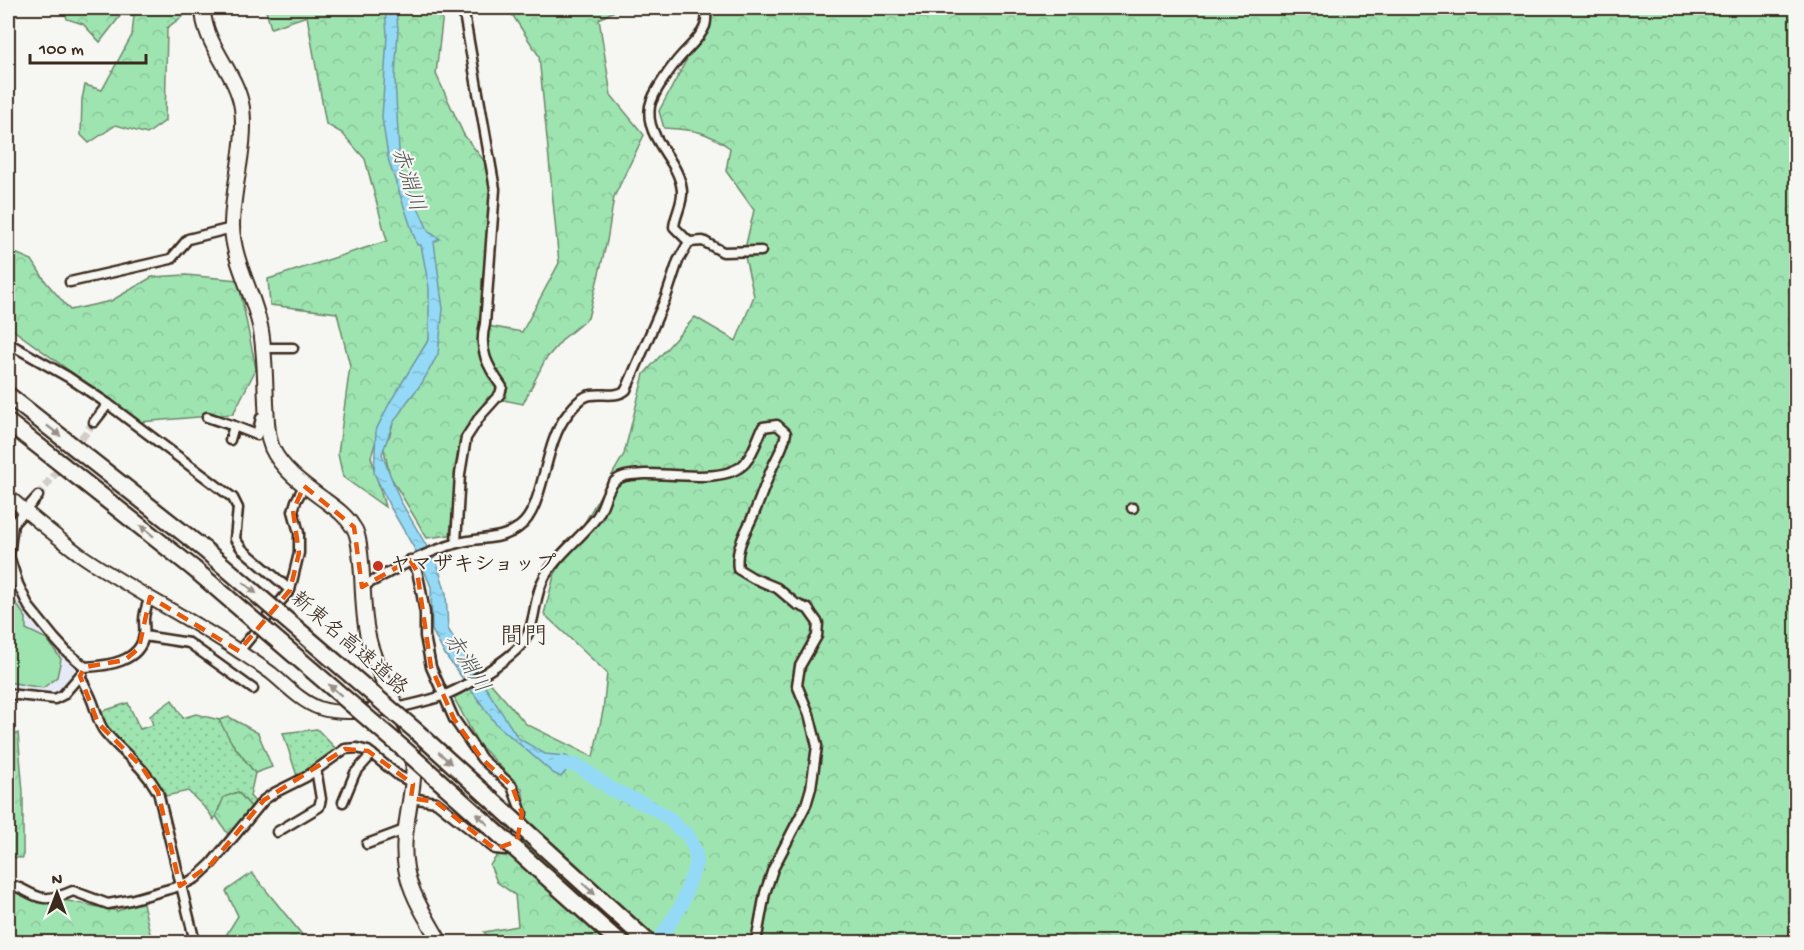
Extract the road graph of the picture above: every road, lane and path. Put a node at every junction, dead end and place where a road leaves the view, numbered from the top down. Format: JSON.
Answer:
{"nodes":[{"id":1,"x":203,"y":8,"type":"edge"},
{"id":2,"x":463,"y":8,"type":"edge"},
{"id":3,"x":706,"y":8,"type":"edge"},
{"id":4,"x":232,"y":228,"type":"junction"},
{"id":5,"x":688,"y":242,"type":"junction"},
{"id":6,"x":761,"y":251,"type":"dead end"},
{"id":7,"x":70,"y":282,"type":"dead end"},
{"id":8,"x":8,"y":344,"type":"edge"},
{"id":9,"x":263,"y":348,"type":"junction"},
{"id":10,"x":293,"y":348,"type":"dead end"},
{"id":11,"x":8,"y":395,"type":"edge"},
{"id":12,"x":108,"y":404,"type":"junction"},
{"id":13,"x":267,"y":416,"type":"junction"},
{"id":14,"x":207,"y":417,"type":"dead end"},
{"id":15,"x":8,"y":422,"type":"edge"},
{"id":16,"x":94,"y":422,"type":"tunnel mouth"},
{"id":17,"x":234,"y":426,"type":"junction"},
{"id":18,"x":230,"y":440,"type":"dead end"},
{"id":19,"x":304,"y":486,"type":"junction"},
{"id":20,"x":8,"y":496,"type":"edge"},
{"id":21,"x":38,"y":496,"type":"tunnel mouth"},
{"id":22,"x":25,"y":511,"type":"junction"},
{"id":23,"x":456,"y":543,"type":"junction"},
{"id":24,"x":8,"y":556,"type":"edge"},
{"id":25,"x":413,"y":559,"type":"junction"},
{"id":26,"x":362,"y":587,"type":"junction"},
{"id":27,"x":290,"y":590,"type":"junction"},
{"id":28,"x":150,"y":597,"type":"junction"},
{"id":29,"x":144,"y":636,"type":"junction"},
{"id":30,"x":239,"y":651,"type":"junction"},
{"id":31,"x":85,"y":667,"type":"junction"},
{"id":32,"x":80,"y":676,"type":"junction"},
{"id":33,"x":253,"y":689,"type":"dead end"},
{"id":34,"x":8,"y":694,"type":"edge"},
{"id":35,"x":444,"y":695,"type":"junction"},
{"id":36,"x":398,"y":708,"type":"junction"},
{"id":37,"x":372,"y":754,"type":"junction"},
{"id":38,"x":316,"y":769,"type":"junction"},
{"id":39,"x":413,"y":783,"type":"junction"},
{"id":40,"x":411,"y":798,"type":"junction"},
{"id":41,"x":343,"y":802,"type":"dead end"},
{"id":42,"x":407,"y":830,"type":"junction"},
{"id":43,"x":277,"y":832,"type":"dead end"},
{"id":44,"x":367,"y":844,"type":"dead end"},
{"id":45,"x":8,"y":885,"type":"edge"},
{"id":46,"x":180,"y":886,"type":"junction"},
{"id":47,"x":195,"y":942,"type":"edge"},
{"id":48,"x":440,"y":942,"type":"edge"},
{"id":49,"x":619,"y":942,"type":"edge"},
{"id":50,"x":648,"y":942,"type":"edge"},
{"id":51,"x":756,"y":942,"type":"edge"}],
"edges":[{"from":1,"to":4,"type":"main road"},
{"from":2,"to":23,"type":"street"},
{"from":3,"to":5,"type":"street"},
{"from":4,"to":7,"type":"street"},
{"from":4,"to":9,"type":"main road"},
{"from":5,"to":6,"type":"street"},
{"from":5,"to":23,"type":"street"},
{"from":8,"to":12,"type":"street"},
{"from":9,"to":10,"type":"street"},
{"from":9,"to":13,"type":"main road"},
{"from":11,"to":50,"type":"highway","name":"新東名高速道路","one_way":true,"bridge":true},
{"from":12,"to":16,"type":"street"},
{"from":12,"to":27,"type":"street"},
{"from":13,"to":17,"type":"street"},
{"from":13,"to":19,"type":"main road"},
{"from":14,"to":17,"type":"street"},
{"from":49,"to":15,"type":"highway","name":"新東名高速道路","one_way":true,"bridge":true},
{"from":17,"to":18,"type":"street"},
{"from":19,"to":26,"type":"main road"},
{"from":19,"to":27,"type":"street"},
{"from":20,"to":22,"type":"street"},
{"from":21,"to":22,"type":"street"},
{"from":22,"to":24,"type":"street"},
{"from":22,"to":28,"type":"street"},
{"from":23,"to":25,"type":"street"},
{"from":24,"to":31,"type":"street"},
{"from":25,"to":26,"type":"street"},
{"from":25,"to":35,"type":"street"},
{"from":26,"to":36,"type":"main road"},
{"from":27,"to":30,"type":"street"},
{"from":28,"to":29,"type":"street"},
{"from":28,"to":30,"type":"street"},
{"from":29,"to":31,"type":"street"},
{"from":29,"to":33,"type":"street"},
{"from":30,"to":36,"type":"street"},
{"from":31,"to":32,"type":"street"},
{"from":32,"to":34,"type":"street"},
{"from":32,"to":46,"type":"street"},
{"from":35,"to":36,"type":"street"},
{"from":35,"to":40,"type":"street"},
{"from":35,"to":51,"type":"street"},
{"from":36,"to":39,"type":"main road"},
{"from":37,"to":38,"type":"street"},
{"from":37,"to":39,"type":"street"},
{"from":37,"to":41,"type":"street"},
{"from":38,"to":43,"type":"street"},
{"from":38,"to":46,"type":"street"},
{"from":39,"to":40,"type":"main road"},
{"from":40,"to":42,"type":"main road"},
{"from":42,"to":44,"type":"street"},
{"from":42,"to":48,"type":"main road"},
{"from":45,"to":46,"type":"street"},
{"from":46,"to":47,"type":"street"}]}
